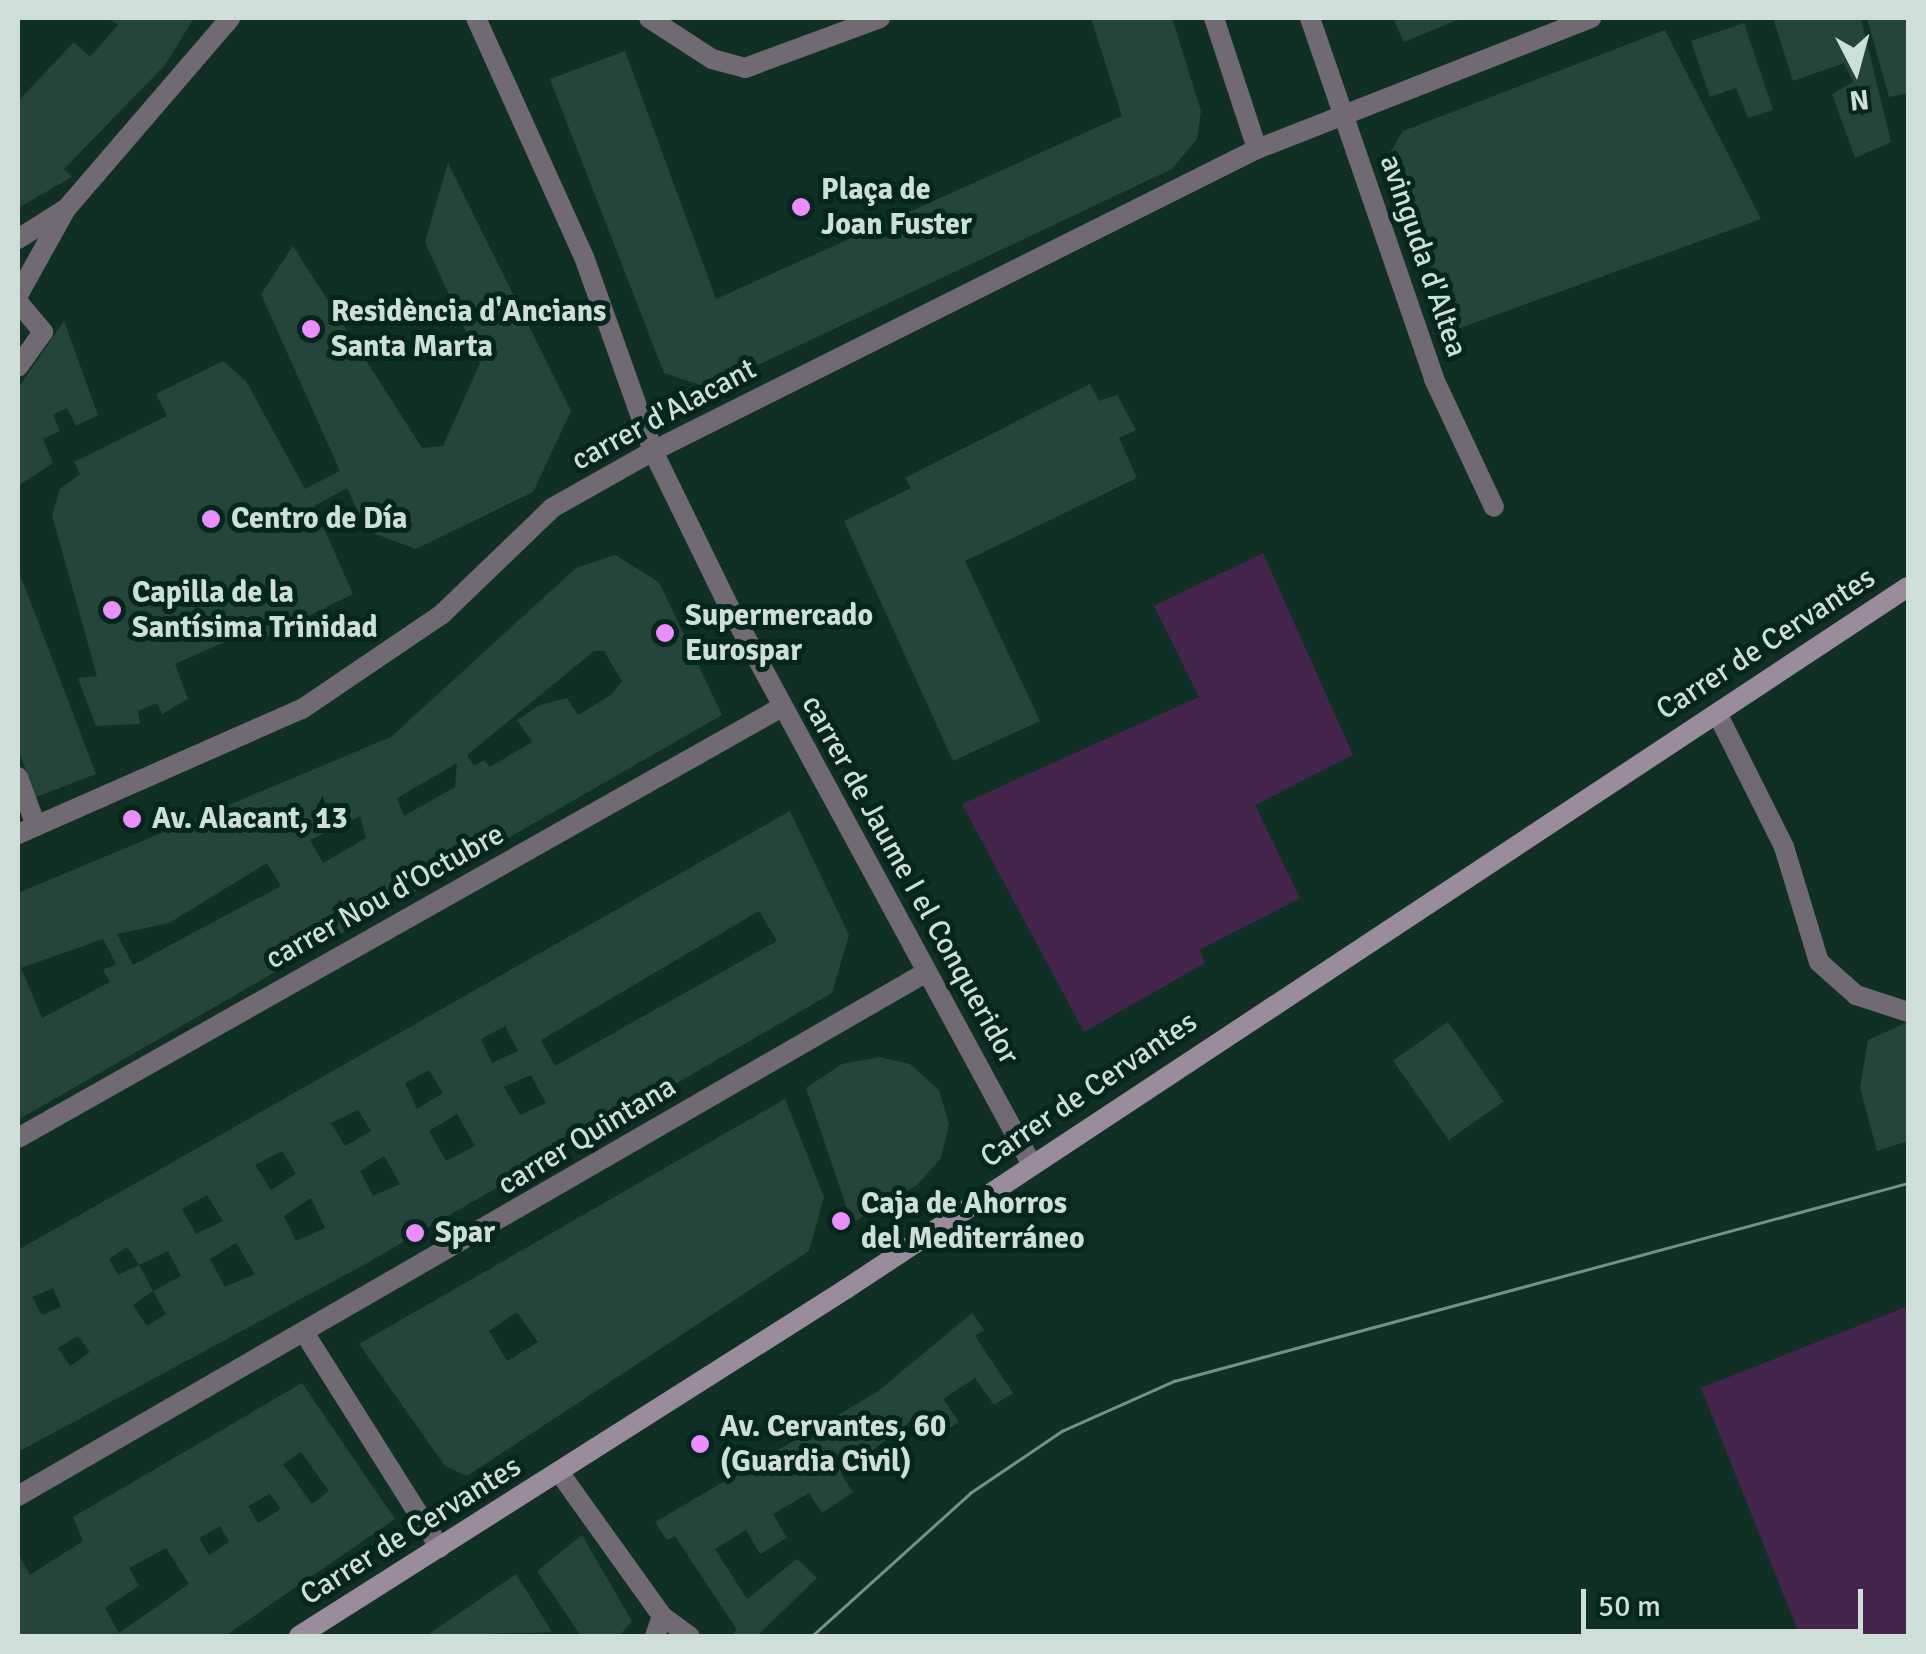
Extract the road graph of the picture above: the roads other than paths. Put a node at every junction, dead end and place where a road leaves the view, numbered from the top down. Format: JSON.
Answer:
{"nodes":[{"id":1,"x":230,"y":18,"type":"edge"},
{"id":2,"x":476,"y":18,"type":"edge"},
{"id":3,"x":649,"y":18,"type":"edge"},
{"id":4,"x":880,"y":18,"type":"edge"},
{"id":5,"x":1214,"y":18,"type":"edge"},
{"id":6,"x":1310,"y":18,"type":"edge"},
{"id":7,"x":1591,"y":18,"type":"edge"},
{"id":8,"x":1344,"y":114,"type":"junction"},
{"id":9,"x":1257,"y":149,"type":"junction"},
{"id":10,"x":66,"y":209,"type":"junction"},
{"id":11,"x":18,"y":239,"type":"edge"},
{"id":12,"x":18,"y":295,"type":"edge"},
{"id":13,"x":18,"y":302,"type":"edge"},
{"id":14,"x":18,"y":367,"type":"edge"},
{"id":15,"x":654,"y":451,"type":"junction"},
{"id":16,"x":1494,"y":507,"type":"dead end"},
{"id":17,"x":1908,"y":587,"type":"edge"},
{"id":18,"x":782,"y":707,"type":"junction"},
{"id":19,"x":1717,"y":712,"type":"junction"},
{"id":20,"x":18,"y":777,"type":"edge"},
{"id":21,"x":27,"y":830,"type":"edge"},
{"id":22,"x":926,"y":973,"type":"junction"},
{"id":23,"x":1908,"y":1012,"type":"edge"},
{"id":24,"x":18,"y":1138,"type":"edge"},
{"id":25,"x":1032,"y":1165,"type":"junction"},
{"id":26,"x":307,"y":1337,"type":"junction"},
{"id":27,"x":560,"y":1472,"type":"junction"},
{"id":28,"x":18,"y":1496,"type":"edge"},
{"id":29,"x":440,"y":1548,"type":"junction"},
{"id":30,"x":658,"y":1626,"type":"edge"},
{"id":31,"x":299,"y":1636,"type":"edge"},
{"id":32,"x":690,"y":1636,"type":"edge"}],
"edges":[{"from":1,"to":10,"type":"street"},
{"from":2,"to":15,"type":"street","name":"carrer de Jaume I el Conqueridor"},
{"from":3,"to":4,"type":"street"},
{"from":5,"to":9,"type":"street"},
{"from":6,"to":8,"type":"street","name":"avinguda d'Altea"},
{"from":7,"to":8,"type":"street","name":"carrer d'Alacant"},
{"from":8,"to":9,"type":"street","name":"carrer d'Alacant"},
{"from":8,"to":16,"type":"street","name":"avinguda d'Altea"},
{"from":9,"to":15,"type":"street","name":"carrer d'Alacant"},
{"from":10,"to":11,"type":"street"},
{"from":10,"to":12,"type":"street"},
{"from":13,"to":14,"type":"street"},
{"from":15,"to":18,"type":"street","name":"carrer de Jaume I el Conqueridor"},
{"from":15,"to":21,"type":"street","name":"carrer d'Alacant"},
{"from":17,"to":19,"type":"main road","name":"Carrer de Cervantes"},
{"from":18,"to":22,"type":"street","name":"carrer de Jaume I el Conqueridor"},
{"from":18,"to":24,"type":"street","name":"carrer Nou d'Octubre"},
{"from":19,"to":23,"type":"street"},
{"from":19,"to":25,"type":"main road","name":"Carrer de Cervantes"},
{"from":20,"to":21,"type":"street"},
{"from":22,"to":25,"type":"street","name":"carrer de Jaume I el Conqueridor"},
{"from":22,"to":26,"type":"street","name":"carrer Quintana"},
{"from":25,"to":27,"type":"main road","name":"Carrer de Cervantes"},
{"from":26,"to":28,"type":"street","name":"carrer Quintana"},
{"from":26,"to":29,"type":"street"},
{"from":27,"to":29,"type":"main road","name":"Carrer de Cervantes"},
{"from":27,"to":30,"type":"street"},
{"from":29,"to":31,"type":"main road","name":"Carrer de Cervantes"},
{"from":30,"to":32,"type":"street"}]}
